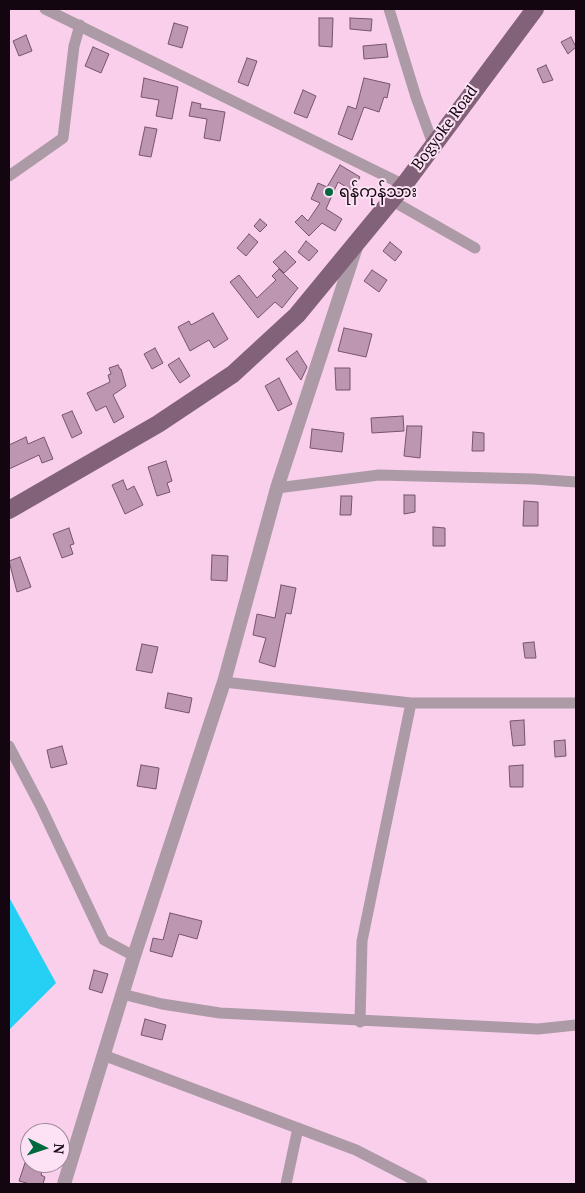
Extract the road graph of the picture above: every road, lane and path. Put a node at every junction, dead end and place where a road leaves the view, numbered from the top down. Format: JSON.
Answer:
{"nodes":[{"id":1,"x":45,"y":9,"type":"edge"},
{"id":2,"x":389,"y":9,"type":"edge"},
{"id":3,"x":535,"y":9,"type":"edge"},
{"id":4,"x":80,"y":25,"type":"junction"},
{"id":5,"x":433,"y":144,"type":"junction"},
{"id":6,"x":9,"y":176,"type":"edge"},
{"id":7,"x":404,"y":185,"type":"junction"},
{"id":8,"x":391,"y":200,"type":"junction"},
{"id":9,"x":360,"y":237,"type":"junction"},
{"id":10,"x":475,"y":248,"type":"dead end"},
{"id":11,"x":576,"y":482,"type":"edge"},
{"id":12,"x":277,"y":488,"type":"junction"},
{"id":13,"x":9,"y":507,"type":"edge"},
{"id":14,"x":224,"y":682,"type":"junction"},
{"id":15,"x":411,"y":703,"type":"junction"},
{"id":16,"x":576,"y":704,"type":"edge"},
{"id":17,"x":9,"y":746,"type":"edge"},
{"id":18,"x":134,"y":956,"type":"junction"},
{"id":19,"x":122,"y":994,"type":"junction"},
{"id":20,"x":360,"y":1022,"type":"junction"},
{"id":21,"x":576,"y":1025,"type":"edge"},
{"id":22,"x":104,"y":1055,"type":"junction"},
{"id":23,"x":298,"y":1128,"type":"junction"},
{"id":24,"x":64,"y":1184,"type":"edge"},
{"id":25,"x":286,"y":1184,"type":"edge"},
{"id":26,"x":422,"y":1184,"type":"edge"}],
"edges":[{"from":1,"to":4,"type":"street"},
{"from":2,"to":5,"type":"street"},
{"from":3,"to":5,"type":"main road","name":"Bogyoke Road"},
{"from":4,"to":6,"type":"street"},
{"from":4,"to":7,"type":"street"},
{"from":5,"to":7,"type":"main road","name":"Bogyoke Road"},
{"from":7,"to":8,"type":"main road","name":"Bogyoke Road"},
{"from":8,"to":9,"type":"main road","name":"Bogyoke Road"},
{"from":8,"to":10,"type":"street"},
{"from":9,"to":12,"type":"street"},
{"from":9,"to":13,"type":"main road","name":"Bogyoke Road"},
{"from":11,"to":12,"type":"street"},
{"from":12,"to":14,"type":"street"},
{"from":14,"to":15,"type":"street"},
{"from":14,"to":18,"type":"street"},
{"from":15,"to":16,"type":"street"},
{"from":15,"to":20,"type":"street"},
{"from":17,"to":18,"type":"street"},
{"from":18,"to":19,"type":"street"},
{"from":19,"to":20,"type":"street"},
{"from":19,"to":22,"type":"street"},
{"from":20,"to":21,"type":"street"},
{"from":22,"to":23,"type":"street"},
{"from":22,"to":24,"type":"street"},
{"from":23,"to":25,"type":"street"},
{"from":23,"to":26,"type":"street"}]}
